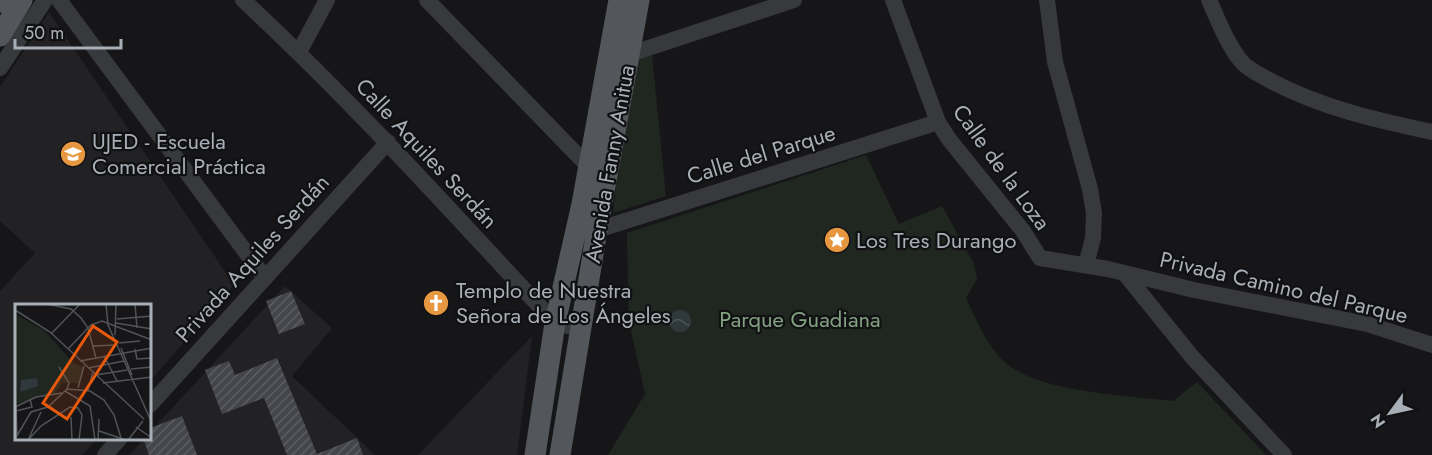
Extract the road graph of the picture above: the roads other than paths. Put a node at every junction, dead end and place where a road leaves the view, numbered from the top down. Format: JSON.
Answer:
{"nodes":[{"id":1,"x":22,"y":0,"type":"edge"},
{"id":2,"x":45,"y":0,"type":"edge"},
{"id":3,"x":59,"y":0,"type":"edge"},
{"id":4,"x":243,"y":0,"type":"edge"},
{"id":5,"x":327,"y":0,"type":"edge"},
{"id":6,"x":427,"y":0,"type":"edge"},
{"id":7,"x":794,"y":0,"type":"edge"},
{"id":8,"x":893,"y":0,"type":"edge"},
{"id":9,"x":1047,"y":0,"type":"edge"},
{"id":10,"x":1209,"y":0,"type":"edge"},
{"id":11,"x":623,"y":1,"type":"edge"},
{"id":12,"x":0,"y":36,"type":"edge"},
{"id":13,"x":299,"y":52,"type":"junction"},
{"id":14,"x":617,"y":58,"type":"junction"},
{"id":15,"x":0,"y":68,"type":"edge"},
{"id":16,"x":938,"y":122,"type":"junction"},
{"id":17,"x":1432,"y":132,"type":"edge"},
{"id":18,"x":388,"y":142,"type":"junction"},
{"id":19,"x":588,"y":166,"type":"junction"},
{"id":20,"x":582,"y":204,"type":"junction"},
{"id":21,"x":597,"y":230,"type":"junction"},
{"id":22,"x":1086,"y":265,"type":"junction"},
{"id":23,"x":1125,"y":274,"type":"junction"},
{"id":24,"x":265,"y":278,"type":"junction"},
{"id":25,"x":555,"y":323,"type":"junction"},
{"id":26,"x":581,"y":329,"type":"junction"},
{"id":27,"x":1432,"y":345,"type":"edge"},
{"id":28,"x":152,"y":403,"type":"edge"},
{"id":29,"x":118,"y":440,"type":"edge"},
{"id":30,"x":105,"y":455,"type":"edge"},
{"id":31,"x":535,"y":455,"type":"edge"},
{"id":32,"x":560,"y":455,"type":"edge"},
{"id":33,"x":1284,"y":455,"type":"edge"}],
"edges":[{"from":1,"to":12,"type":"main road"},
{"from":2,"to":15,"type":"street"},
{"from":3,"to":24,"type":"street"},
{"from":4,"to":13,"type":"street","name":"Calle Aquiles Serdán"},
{"from":5,"to":13,"type":"street"},
{"from":6,"to":19,"type":"street"},
{"from":7,"to":14,"type":"street"},
{"from":8,"to":16,"type":"street","name":"Calle de la Loza"},
{"from":9,"to":22,"type":"street"},
{"from":10,"to":17,"type":"street"},
{"from":11,"to":14,"type":"main road","name":"Avenida Fanny Anitua"},
{"from":13,"to":18,"type":"street","name":"Calle Aquiles Serdán"},
{"from":14,"to":19,"type":"main road","name":"Avenida Fanny Anitua"},
{"from":14,"to":21,"type":"main road","name":"Avenida Fanny Anitua"},
{"from":16,"to":21,"type":"street","name":"Calle del Parque"},
{"from":16,"to":22,"type":"street","name":"Calle de la Loza"},
{"from":18,"to":24,"type":"street","name":"Privada Aquiles Serdán"},
{"from":18,"to":25,"type":"street","name":"Calle Aquiles Serdán"},
{"from":19,"to":20,"type":"main road","name":"Avenida Fanny Anitua"},
{"from":20,"to":21,"type":"main road"},
{"from":20,"to":25,"type":"main road","name":"Avenida Fanny Anitua"},
{"from":21,"to":26,"type":"main road","name":"Avenida Fanny Anitua"},
{"from":22,"to":23,"type":"street"},
{"from":23,"to":27,"type":"street","name":"Privada Camino del Parque"},
{"from":23,"to":33,"type":"street"},
{"from":24,"to":28,"type":"street","name":"Privada Aquiles Serdán"},
{"from":25,"to":26,"type":"street"},
{"from":25,"to":31,"type":"main road","name":"Avenida Fanny Anitua"},
{"from":26,"to":32,"type":"main road","name":"Avenida Fanny Anitua"},
{"from":29,"to":30,"type":"street"}]}
